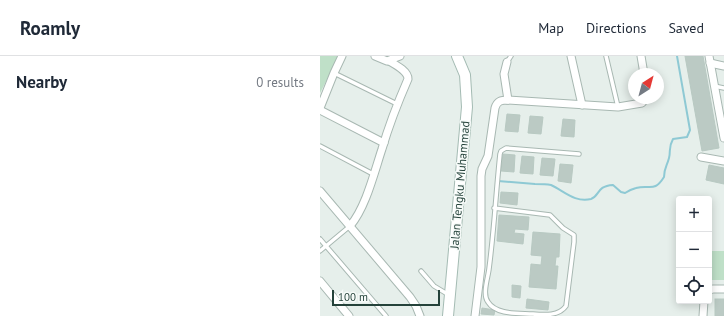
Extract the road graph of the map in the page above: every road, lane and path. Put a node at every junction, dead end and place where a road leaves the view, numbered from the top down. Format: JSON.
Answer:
{"nodes":[{"id":1,"x":342,"y":56,"type":"edge"},
{"id":2,"x":375,"y":56,"type":"edge"},
{"id":3,"x":400,"y":56,"type":"edge"},
{"id":4,"x":457,"y":56,"type":"edge"},
{"id":5,"x":571,"y":56,"type":"edge"},
{"id":6,"x":606,"y":56,"type":"edge"},
{"id":7,"x":641,"y":56,"type":"edge"},
{"id":8,"x":509,"y":59,"type":"edge"},
{"id":9,"x":710,"y":60,"type":"edge"},
{"id":10,"x":389,"y":61,"type":"junction"},
{"id":11,"x":724,"y":66,"type":"edge"},
{"id":12,"x":643,"y":68,"type":"edge"},
{"id":13,"x":334,"y":73,"type":"junction"},
{"id":14,"x":714,"y":86,"type":"junction"},
{"id":15,"x":724,"y":88,"type":"edge"},
{"id":16,"x":508,"y":100,"type":"junction"},
{"id":17,"x":397,"y":104,"type":"junction"},
{"id":18,"x":629,"y":104,"type":"edge"},
{"id":19,"x":582,"y":106,"type":"junction"},
{"id":20,"x":618,"y":107,"type":"junction"},
{"id":21,"x":320,"y":109,"type":"edge"},
{"id":22,"x":721,"y":111,"type":"edge"},
{"id":23,"x":724,"y":138,"type":"edge"},
{"id":24,"x":384,"y":143,"type":"junction"},
{"id":25,"x":320,"y":146,"type":"edge"},
{"id":26,"x":579,"y":154,"type":"dead end"},
{"id":27,"x":701,"y":157,"type":"dead end"},
{"id":28,"x":724,"y":162,"type":"edge"},
{"id":29,"x":373,"y":174,"type":"junction"},
{"id":30,"x":320,"y":191,"type":"edge"},
{"id":31,"x":494,"y":208,"type":"junction"},
{"id":32,"x":350,"y":226,"type":"junction"},
{"id":33,"x":320,"y":238,"type":"edge"},
{"id":34,"x":326,"y":246,"type":"junction"},
{"id":35,"x":320,"y":251,"type":"edge"},
{"id":36,"x":421,"y":271,"type":"dead end"},
{"id":37,"x":320,"y":281,"type":"edge"},
{"id":38,"x":712,"y":289,"type":"edge"},
{"id":39,"x":724,"y":289,"type":"edge"},
{"id":40,"x":450,"y":296,"type":"junction"},
{"id":41,"x":704,"y":304,"type":"edge"},
{"id":42,"x":503,"y":314,"type":"edge"},
{"id":43,"x":348,"y":316,"type":"edge"},
{"id":44,"x":386,"y":316,"type":"edge"},
{"id":45,"x":420,"y":316,"type":"edge"},
{"id":46,"x":448,"y":316,"type":"edge"},
{"id":47,"x":476,"y":316,"type":"edge"},
{"id":48,"x":704,"y":316,"type":"edge"}],
"edges":[{"from":1,"to":13,"type":"street"},
{"from":2,"to":10,"type":"street"},
{"from":3,"to":10,"type":"street"},
{"from":4,"to":40,"type":"main road","name":"Jalan Tengku Muhammad"},
{"from":5,"to":19,"type":"street"},
{"from":6,"to":20,"type":"lane"},
{"from":7,"to":12,"type":"street"},
{"from":8,"to":16,"type":"street"},
{"from":9,"to":11,"type":"street"},
{"from":9,"to":14,"type":"street"},
{"from":10,"to":17,"type":"street"},
{"from":13,"to":17,"type":"lane"},
{"from":13,"to":21,"type":"street"},
{"from":14,"to":15,"type":"lane"},
{"from":14,"to":22,"type":"street"},
{"from":16,"to":19,"type":"street"},
{"from":16,"to":47,"type":"street"},
{"from":17,"to":24,"type":"street"},
{"from":18,"to":20,"type":"street"},
{"from":19,"to":20,"type":"street"},
{"from":21,"to":24,"type":"street"},
{"from":22,"to":23,"type":"street"},
{"from":24,"to":29,"type":"street"},
{"from":25,"to":29,"type":"lane"},
{"from":26,"to":31,"type":"lane"},
{"from":27,"to":28,"type":"street"},
{"from":29,"to":32,"type":"street"},
{"from":30,"to":32,"type":"street"},
{"from":31,"to":42,"type":"lane"},
{"from":31,"to":42,"type":"lane"},
{"from":32,"to":34,"type":"lane"},
{"from":32,"to":45,"type":"street"},
{"from":33,"to":34,"type":"lane"},
{"from":34,"to":35,"type":"lane"},
{"from":34,"to":44,"type":"lane"},
{"from":36,"to":40,"type":"lane"},
{"from":37,"to":43,"type":"street"},
{"from":38,"to":39,"type":"street"},
{"from":40,"to":46,"type":"main road","name":"Jalan Tengku Muhammad"},
{"from":41,"to":48,"type":"street"}]}
